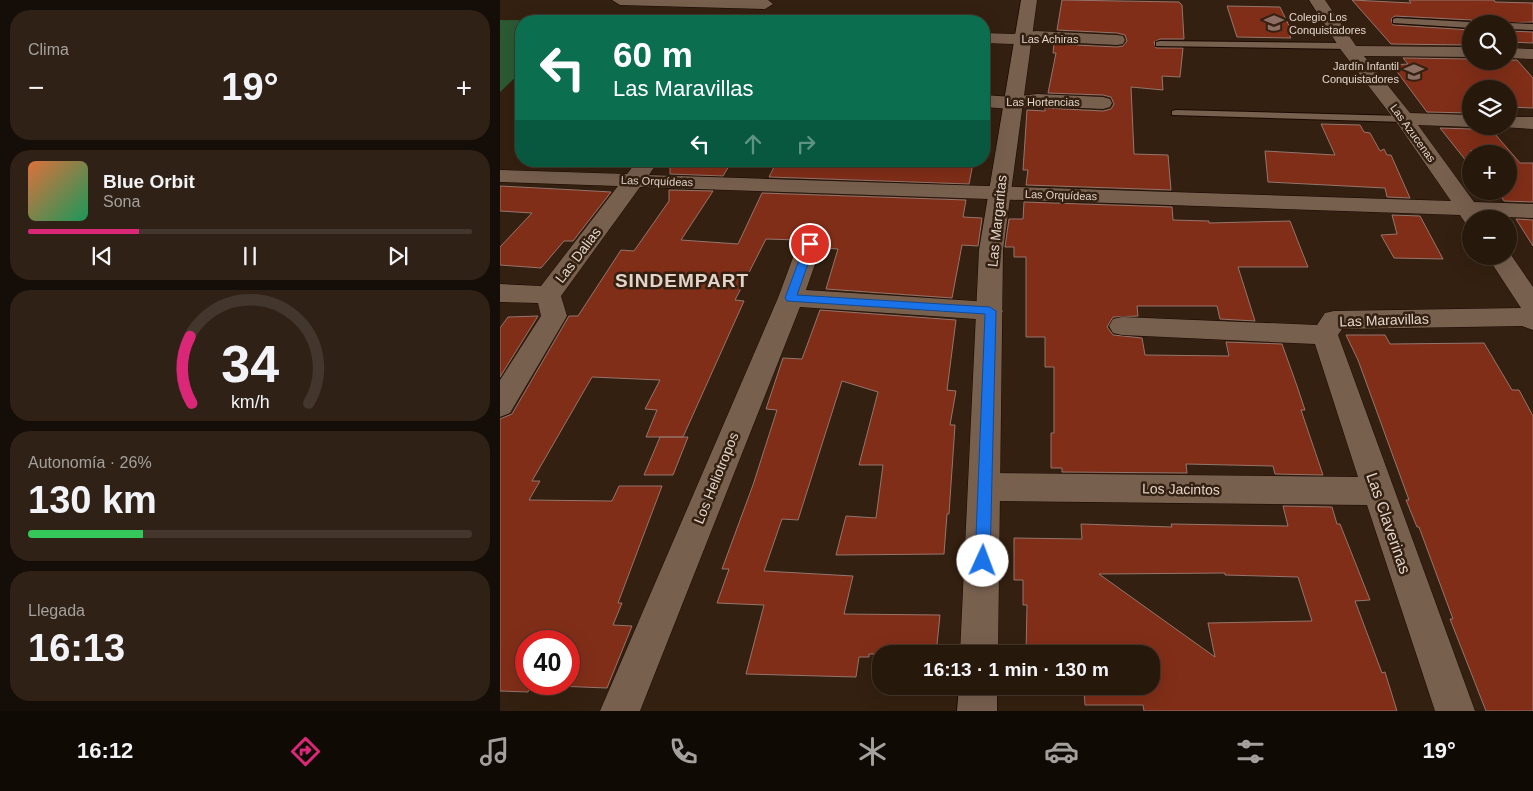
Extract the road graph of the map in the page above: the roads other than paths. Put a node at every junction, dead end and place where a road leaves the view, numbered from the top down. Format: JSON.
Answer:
{"nodes":[{"id":1,"x":620,"y":0,"type":"edge"},
{"id":2,"x":1028,"y":0,"type":"edge"},
{"id":3,"x":1317,"y":0,"type":"edge"},
{"id":4,"x":767,"y":2,"type":"edge"},
{"id":5,"x":757,"y":15,"type":"edge"},
{"id":6,"x":1396,"y":22,"type":"dead end"},
{"id":7,"x":1462,"y":24,"type":"edge"},
{"id":8,"x":1517,"y":26,"type":"edge"},
{"id":9,"x":1533,"y":27,"type":"edge"},
{"id":10,"x":990,"y":38,"type":"edge"},
{"id":11,"x":1022,"y":38,"type":"junction"},
{"id":12,"x":1117,"y":40,"type":"dead end"},
{"id":13,"x":1160,"y":44,"type":"dead end"},
{"id":14,"x":1349,"y":49,"type":"junction"},
{"id":15,"x":1462,"y":52,"type":"edge"},
{"id":16,"x":1517,"y":53,"type":"edge"},
{"id":17,"x":1533,"y":54,"type":"edge"},
{"id":18,"x":990,"y":102,"type":"edge"},
{"id":19,"x":1012,"y":103,"type":"junction"},
{"id":20,"x":1103,"y":103,"type":"dead end"},
{"id":21,"x":1176,"y":113,"type":"dead end"},
{"id":22,"x":1404,"y":119,"type":"junction"},
{"id":23,"x":1462,"y":121,"type":"edge"},
{"id":24,"x":1517,"y":123,"type":"edge"},
{"id":25,"x":1533,"y":123,"type":"edge"},
{"id":26,"x":644,"y":167,"type":"edge"},
{"id":27,"x":500,"y":176,"type":"edge"},
{"id":28,"x":634,"y":180,"type":"junction"},
{"id":29,"x":999,"y":193,"type":"junction"},
{"id":30,"x":1467,"y":210,"type":"edge"},
{"id":31,"x":1533,"y":211,"type":"edge"},
{"id":32,"x":1517,"y":212,"type":"edge"},
{"id":33,"x":1462,"y":214,"type":"edge"},
{"id":34,"x":810,"y":244,"type":"dead end"},
{"id":35,"x":1505,"y":265,"type":"edge"},
{"id":36,"x":500,"y":293,"type":"edge"},
{"id":37,"x":548,"y":295,"type":"junction"},
{"id":38,"x":791,"y":298,"type":"junction"},
{"id":39,"x":1533,"y":306,"type":"edge"},
{"id":40,"x":990,"y":311,"type":"junction"},
{"id":41,"x":1533,"y":321,"type":"edge"},
{"id":42,"x":1122,"y":326,"type":"dead end"},
{"id":43,"x":1325,"y":335,"type":"junction"},
{"id":44,"x":500,"y":405,"type":"edge"},
{"id":45,"x":985,"y":487,"type":"junction"},
{"id":46,"x":1378,"y":491,"type":"junction"},
{"id":47,"x":979,"y":645,"type":"edge"},
{"id":48,"x":978,"y":695,"type":"edge"},
{"id":49,"x":620,"y":711,"type":"edge"},
{"id":50,"x":977,"y":711,"type":"edge"},
{"id":51,"x":1455,"y":711,"type":"edge"}],
"edges":[{"from":1,"to":4,"type":"street"},
{"from":2,"to":11,"type":"street","name":"Las Margaritas"},
{"from":3,"to":14,"type":"street","name":"Las Azucenas"},
{"from":4,"to":5,"type":"street"},
{"from":6,"to":7,"type":"lane"},
{"from":8,"to":9,"type":"lane"},
{"from":10,"to":11,"type":"street","name":"Las Achiras"},
{"from":11,"to":12,"type":"street","name":"Las Achiras"},
{"from":11,"to":19,"type":"street","name":"Las Margaritas"},
{"from":13,"to":14,"type":"lane"},
{"from":14,"to":15,"type":"street"},
{"from":14,"to":22,"type":"street","name":"Las Azucenas"},
{"from":16,"to":17,"type":"street"},
{"from":18,"to":19,"type":"street","name":"Las Hortencias"},
{"from":19,"to":20,"type":"street","name":"Las Hortencias"},
{"from":19,"to":29,"type":"street","name":"Las Margaritas"},
{"from":21,"to":22,"type":"lane"},
{"from":22,"to":23,"type":"street"},
{"from":22,"to":30,"type":"street","name":"Las Azucenas"},
{"from":24,"to":25,"type":"street"},
{"from":26,"to":28,"type":"street","name":"Las Dalias"},
{"from":27,"to":28,"type":"street","name":"Las Orquídeas"},
{"from":28,"to":29,"type":"street","name":"Las Orquídeas"},
{"from":28,"to":37,"type":"street","name":"Las Dalias"},
{"from":29,"to":33,"type":"street","name":"Las Orquídeas"},
{"from":29,"to":40,"type":"street","name":"Las Margaritas"},
{"from":31,"to":32,"type":"street","name":"Las Orquídeas"},
{"from":34,"to":38,"type":"street","name":"Los Heliotropos"},
{"from":35,"to":39,"type":"street"},
{"from":36,"to":37,"type":"street"},
{"from":37,"to":44,"type":"street","name":"Las Dalias"},
{"from":38,"to":40,"type":"street"},
{"from":38,"to":49,"type":"street","name":"Los Heliotropos"},
{"from":40,"to":45,"type":"street","name":"Las Margaritas"},
{"from":41,"to":43,"type":"street","name":"Las Maravillas"},
{"from":42,"to":43,"type":"street","name":"Las Maravillas"},
{"from":43,"to":46,"type":"street","name":"Las Claverinas"},
{"from":45,"to":46,"type":"street","name":"Los Jacintos"},
{"from":45,"to":47,"type":"street","name":"Las Margaritas"},
{"from":46,"to":51,"type":"street","name":"Las Claverinas"},
{"from":48,"to":50,"type":"street"}]}
